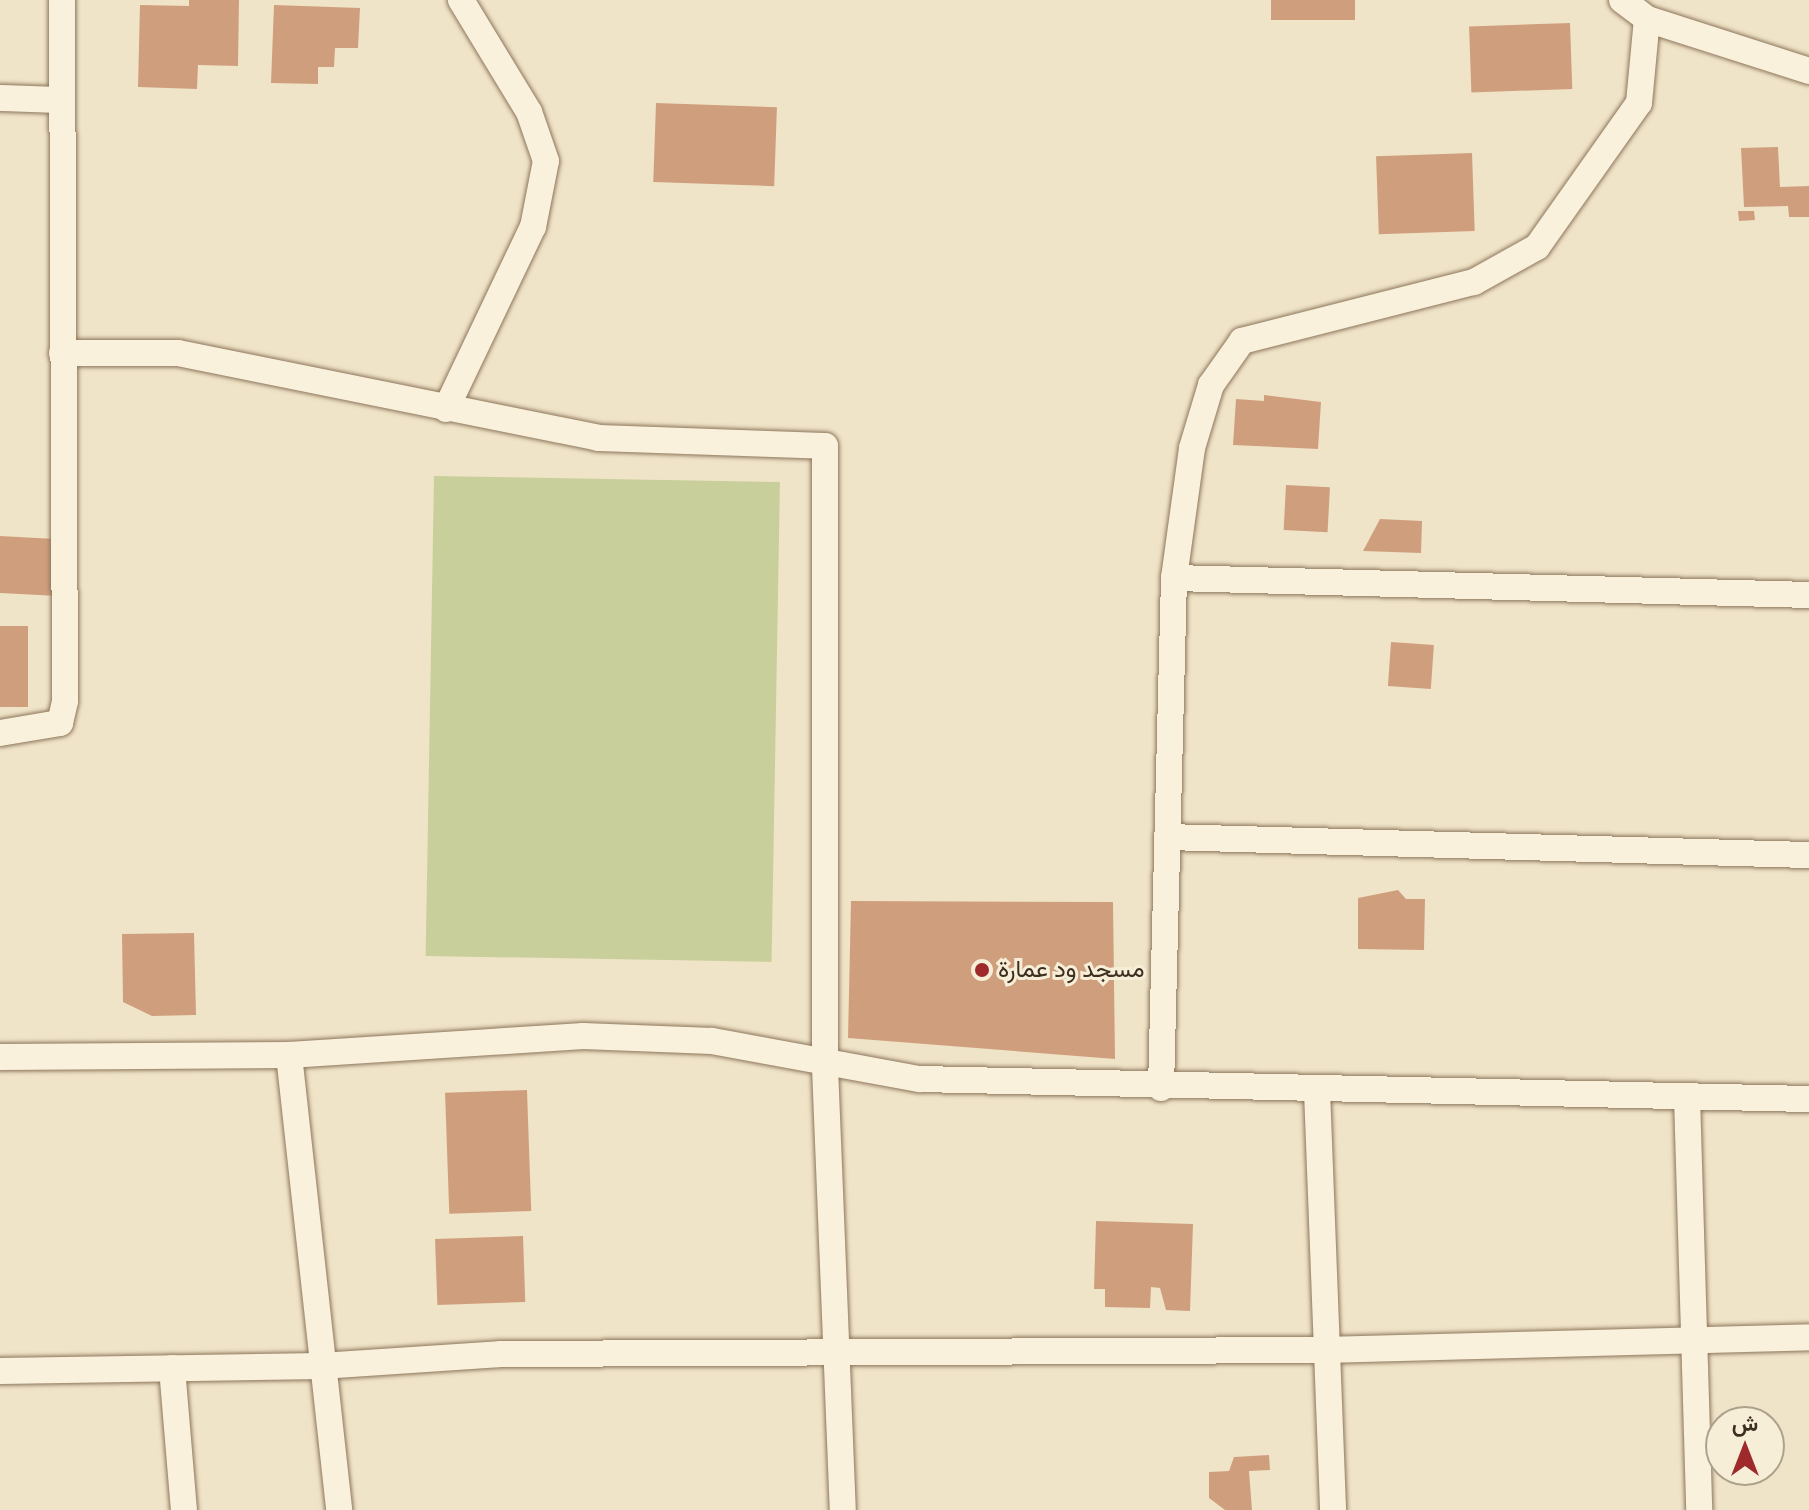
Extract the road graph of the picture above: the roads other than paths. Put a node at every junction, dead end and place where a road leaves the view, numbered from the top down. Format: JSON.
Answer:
{"nodes":[{"id":1,"x":62,"y":0,"type":"edge"},
{"id":2,"x":461,"y":0,"type":"edge"},
{"id":3,"x":1622,"y":0,"type":"edge"},
{"id":4,"x":1647,"y":19,"type":"junction"},
{"id":5,"x":1809,"y":71,"type":"edge"},
{"id":6,"x":0,"y":98,"type":"edge"},
{"id":7,"x":60,"y":100,"type":"junction"},
{"id":8,"x":62,"y":353,"type":"junction"},
{"id":9,"x":446,"y":409,"type":"junction"},
{"id":10,"x":1174,"y":578,"type":"junction"},
{"id":11,"x":1809,"y":595,"type":"edge"},
{"id":12,"x":0,"y":733,"type":"edge"},
{"id":13,"x":1167,"y":837,"type":"junction"},
{"id":14,"x":1809,"y":855,"type":"edge"},
{"id":15,"x":289,"y":1055,"type":"junction"},
{"id":16,"x":0,"y":1057,"type":"edge"},
{"id":17,"x":825,"y":1067,"type":"junction"},
{"id":18,"x":1161,"y":1088,"type":"junction"},
{"id":19,"x":1317,"y":1091,"type":"junction"},
{"id":20,"x":1687,"y":1097,"type":"junction"},
{"id":21,"x":1809,"y":1099,"type":"edge"},
{"id":22,"x":1809,"y":1337,"type":"edge"},
{"id":23,"x":1690,"y":1340,"type":"junction"},
{"id":24,"x":1327,"y":1350,"type":"junction"},
{"id":25,"x":834,"y":1352,"type":"junction"},
{"id":26,"x":321,"y":1366,"type":"junction"},
{"id":27,"x":172,"y":1368,"type":"junction"},
{"id":28,"x":0,"y":1371,"type":"edge"},
{"id":29,"x":184,"y":1510,"type":"edge"},
{"id":30,"x":339,"y":1510,"type":"edge"},
{"id":31,"x":843,"y":1510,"type":"edge"},
{"id":32,"x":1333,"y":1510,"type":"edge"},
{"id":33,"x":1699,"y":1510,"type":"edge"}],
"edges":[{"from":1,"to":7,"type":"street"},
{"from":2,"to":9,"type":"street"},
{"from":3,"to":4,"type":"street"},
{"from":4,"to":5,"type":"street"},
{"from":4,"to":10,"type":"street"},
{"from":6,"to":7,"type":"street"},
{"from":7,"to":8,"type":"street"},
{"from":8,"to":9,"type":"street"},
{"from":8,"to":12,"type":"street"},
{"from":9,"to":17,"type":"street"},
{"from":10,"to":11,"type":"street"},
{"from":10,"to":13,"type":"street"},
{"from":13,"to":14,"type":"street"},
{"from":13,"to":18,"type":"street"},
{"from":15,"to":16,"type":"street"},
{"from":15,"to":17,"type":"street"},
{"from":15,"to":26,"type":"street"},
{"from":17,"to":18,"type":"street"},
{"from":17,"to":25,"type":"street"},
{"from":18,"to":19,"type":"street"},
{"from":19,"to":20,"type":"street"},
{"from":19,"to":24,"type":"street"},
{"from":20,"to":21,"type":"street"},
{"from":20,"to":23,"type":"street"},
{"from":22,"to":23,"type":"street"},
{"from":23,"to":24,"type":"street"},
{"from":23,"to":33,"type":"street"},
{"from":24,"to":25,"type":"street"},
{"from":24,"to":32,"type":"street"},
{"from":25,"to":26,"type":"street"},
{"from":25,"to":31,"type":"street"},
{"from":26,"to":27,"type":"street"},
{"from":26,"to":30,"type":"street"},
{"from":27,"to":28,"type":"street"},
{"from":27,"to":29,"type":"street"}]}
